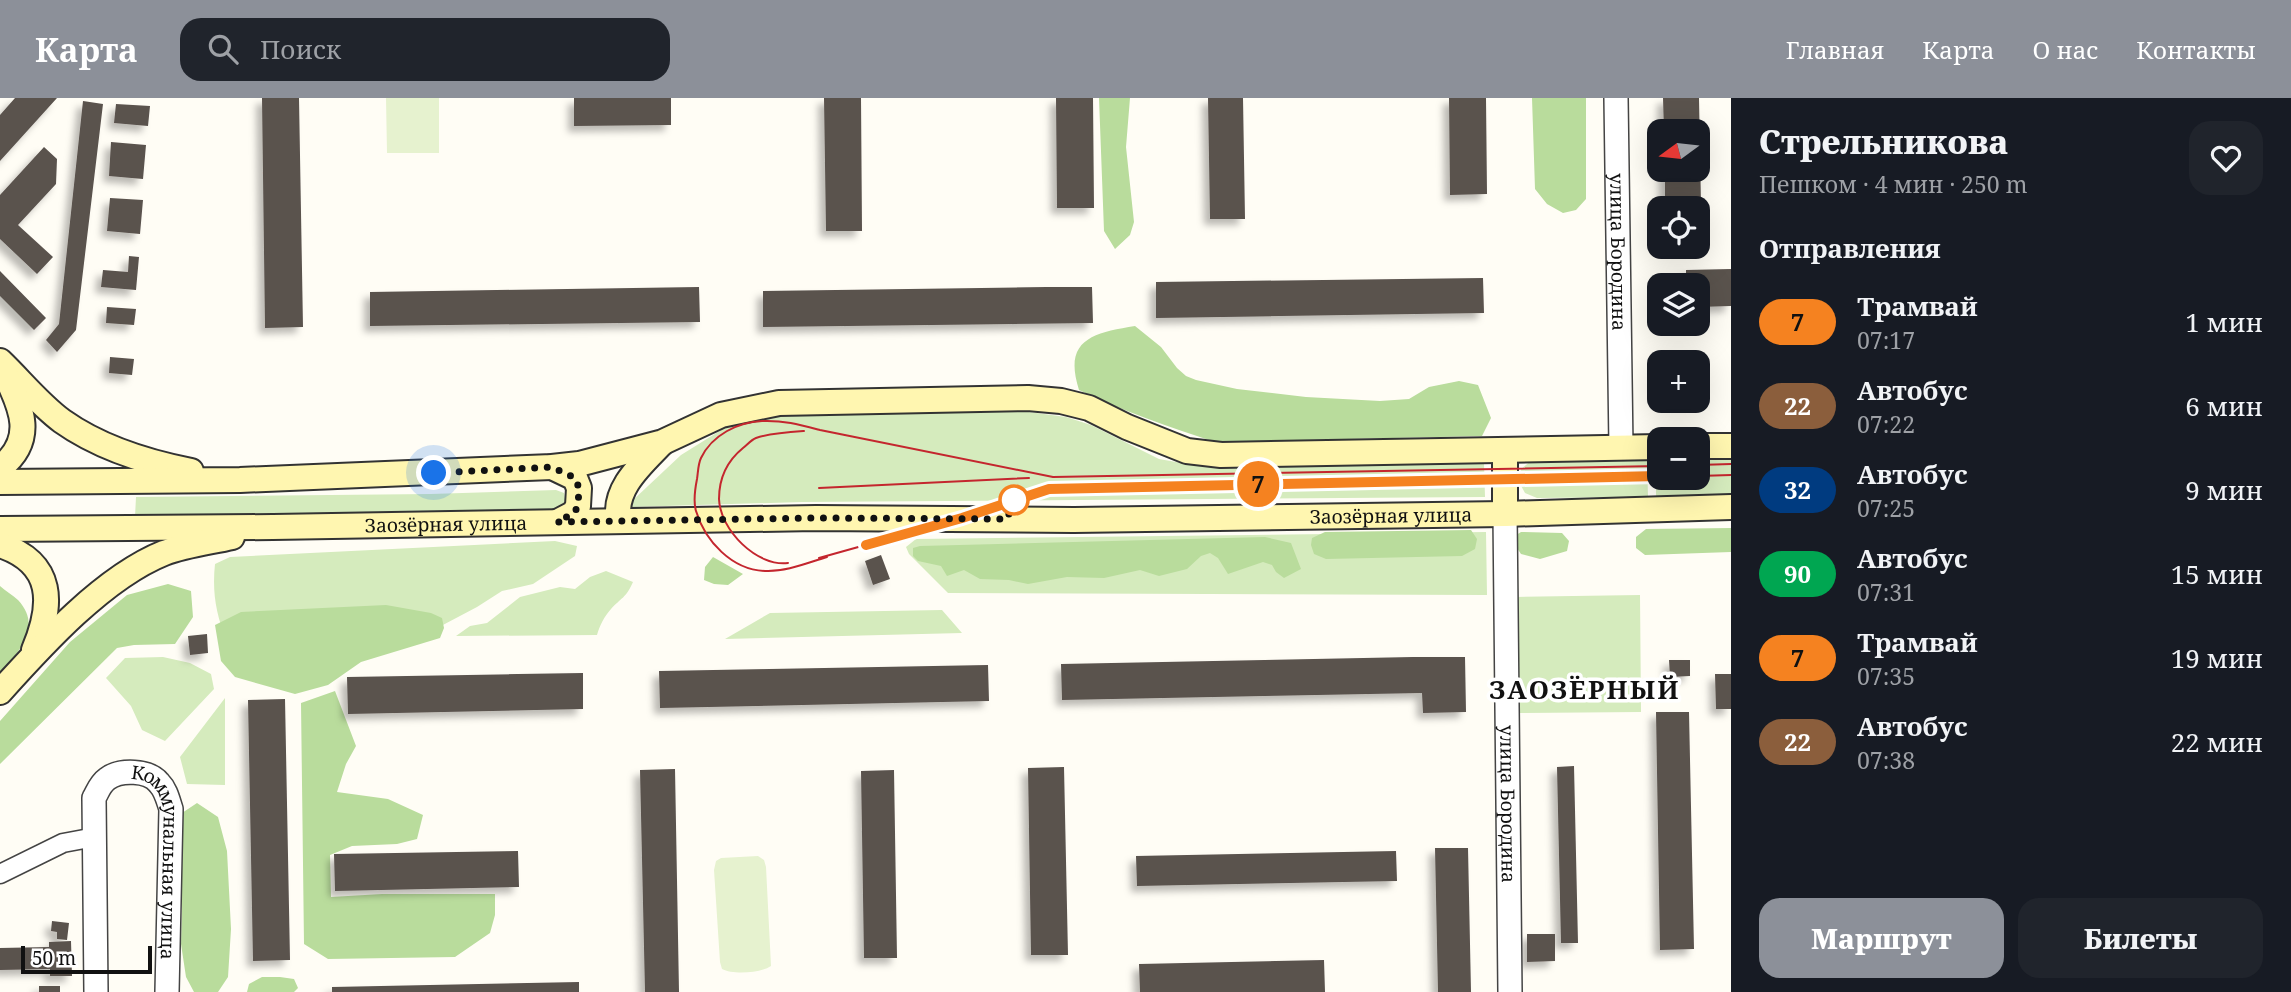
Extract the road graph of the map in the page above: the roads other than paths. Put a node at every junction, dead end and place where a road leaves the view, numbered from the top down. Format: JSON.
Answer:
{"nodes":[{"id":1,"x":1616,"y":98,"type":"edge"},
{"id":2,"x":0,"y":363,"type":"edge"},
{"id":3,"x":663,"y":442,"type":"junction"},
{"id":4,"x":1710,"y":446,"type":"edge"},
{"id":5,"x":1731,"y":446,"type":"edge"},
{"id":6,"x":1620,"y":447,"type":"junction"},
{"id":7,"x":1647,"y":447,"type":"edge"},
{"id":8,"x":1505,"y":450,"type":"junction"},
{"id":9,"x":552,"y":467,"type":"junction"},
{"id":10,"x":0,"y":468,"type":"edge"},
{"id":11,"x":240,"y":480,"type":"junction"},
{"id":12,"x":0,"y":482,"type":"edge"},
{"id":13,"x":1731,"y":507,"type":"edge"},
{"id":14,"x":1505,"y":513,"type":"junction"},
{"id":15,"x":620,"y":521,"type":"junction"},
{"id":16,"x":557,"y":522,"type":"junction"},
{"id":17,"x":273,"y":527,"type":"junction"},
{"id":18,"x":0,"y":529,"type":"edge"},
{"id":19,"x":0,"y":545,"type":"edge"},
{"id":20,"x":31,"y":657,"type":"junction"},
{"id":21,"x":0,"y":692,"type":"edge"},
{"id":22,"x":94,"y":837,"type":"junction"},
{"id":23,"x":0,"y":874,"type":"edge"},
{"id":24,"x":96,"y":992,"type":"edge"},
{"id":25,"x":167,"y":992,"type":"edge"},
{"id":26,"x":1510,"y":992,"type":"edge"}],
"edges":[{"from":1,"to":6,"type":"street","name":"улица Бородина"},
{"from":2,"to":10,"type":"main road"},
{"from":2,"to":11,"type":"main road"},
{"from":3,"to":8,"type":"main road"},
{"from":3,"to":9,"type":"main road"},
{"from":3,"to":15,"type":"main road"},
{"from":4,"to":5,"type":"main road"},
{"from":6,"to":7,"type":"main road"},
{"from":6,"to":8,"type":"main road"},
{"from":8,"to":14,"type":"main road","name":"улица Бородина"},
{"from":9,"to":11,"type":"main road"},
{"from":9,"to":16,"type":"main road"},
{"from":11,"to":12,"type":"main road"},
{"from":13,"to":14,"type":"main road","name":"Заозёрная улица"},
{"from":14,"to":15,"type":"main road","name":"Заозёрная улица"},
{"from":14,"to":26,"type":"street","name":"улица Бородина"},
{"from":15,"to":16,"type":"main road","name":"Заозёрная улица"},
{"from":16,"to":17,"type":"main road","name":"Заозёрная улица"},
{"from":17,"to":18,"type":"main road","name":"Заозёрная улица"},
{"from":17,"to":20,"type":"main road"},
{"from":19,"to":20,"type":"main road"},
{"from":20,"to":21,"type":"main road"},
{"from":22,"to":23,"type":"street"},
{"from":22,"to":24,"type":"street","name":"Коммунальная улица"},
{"from":22,"to":25,"type":"street","name":"Коммунальная улица"}]}
